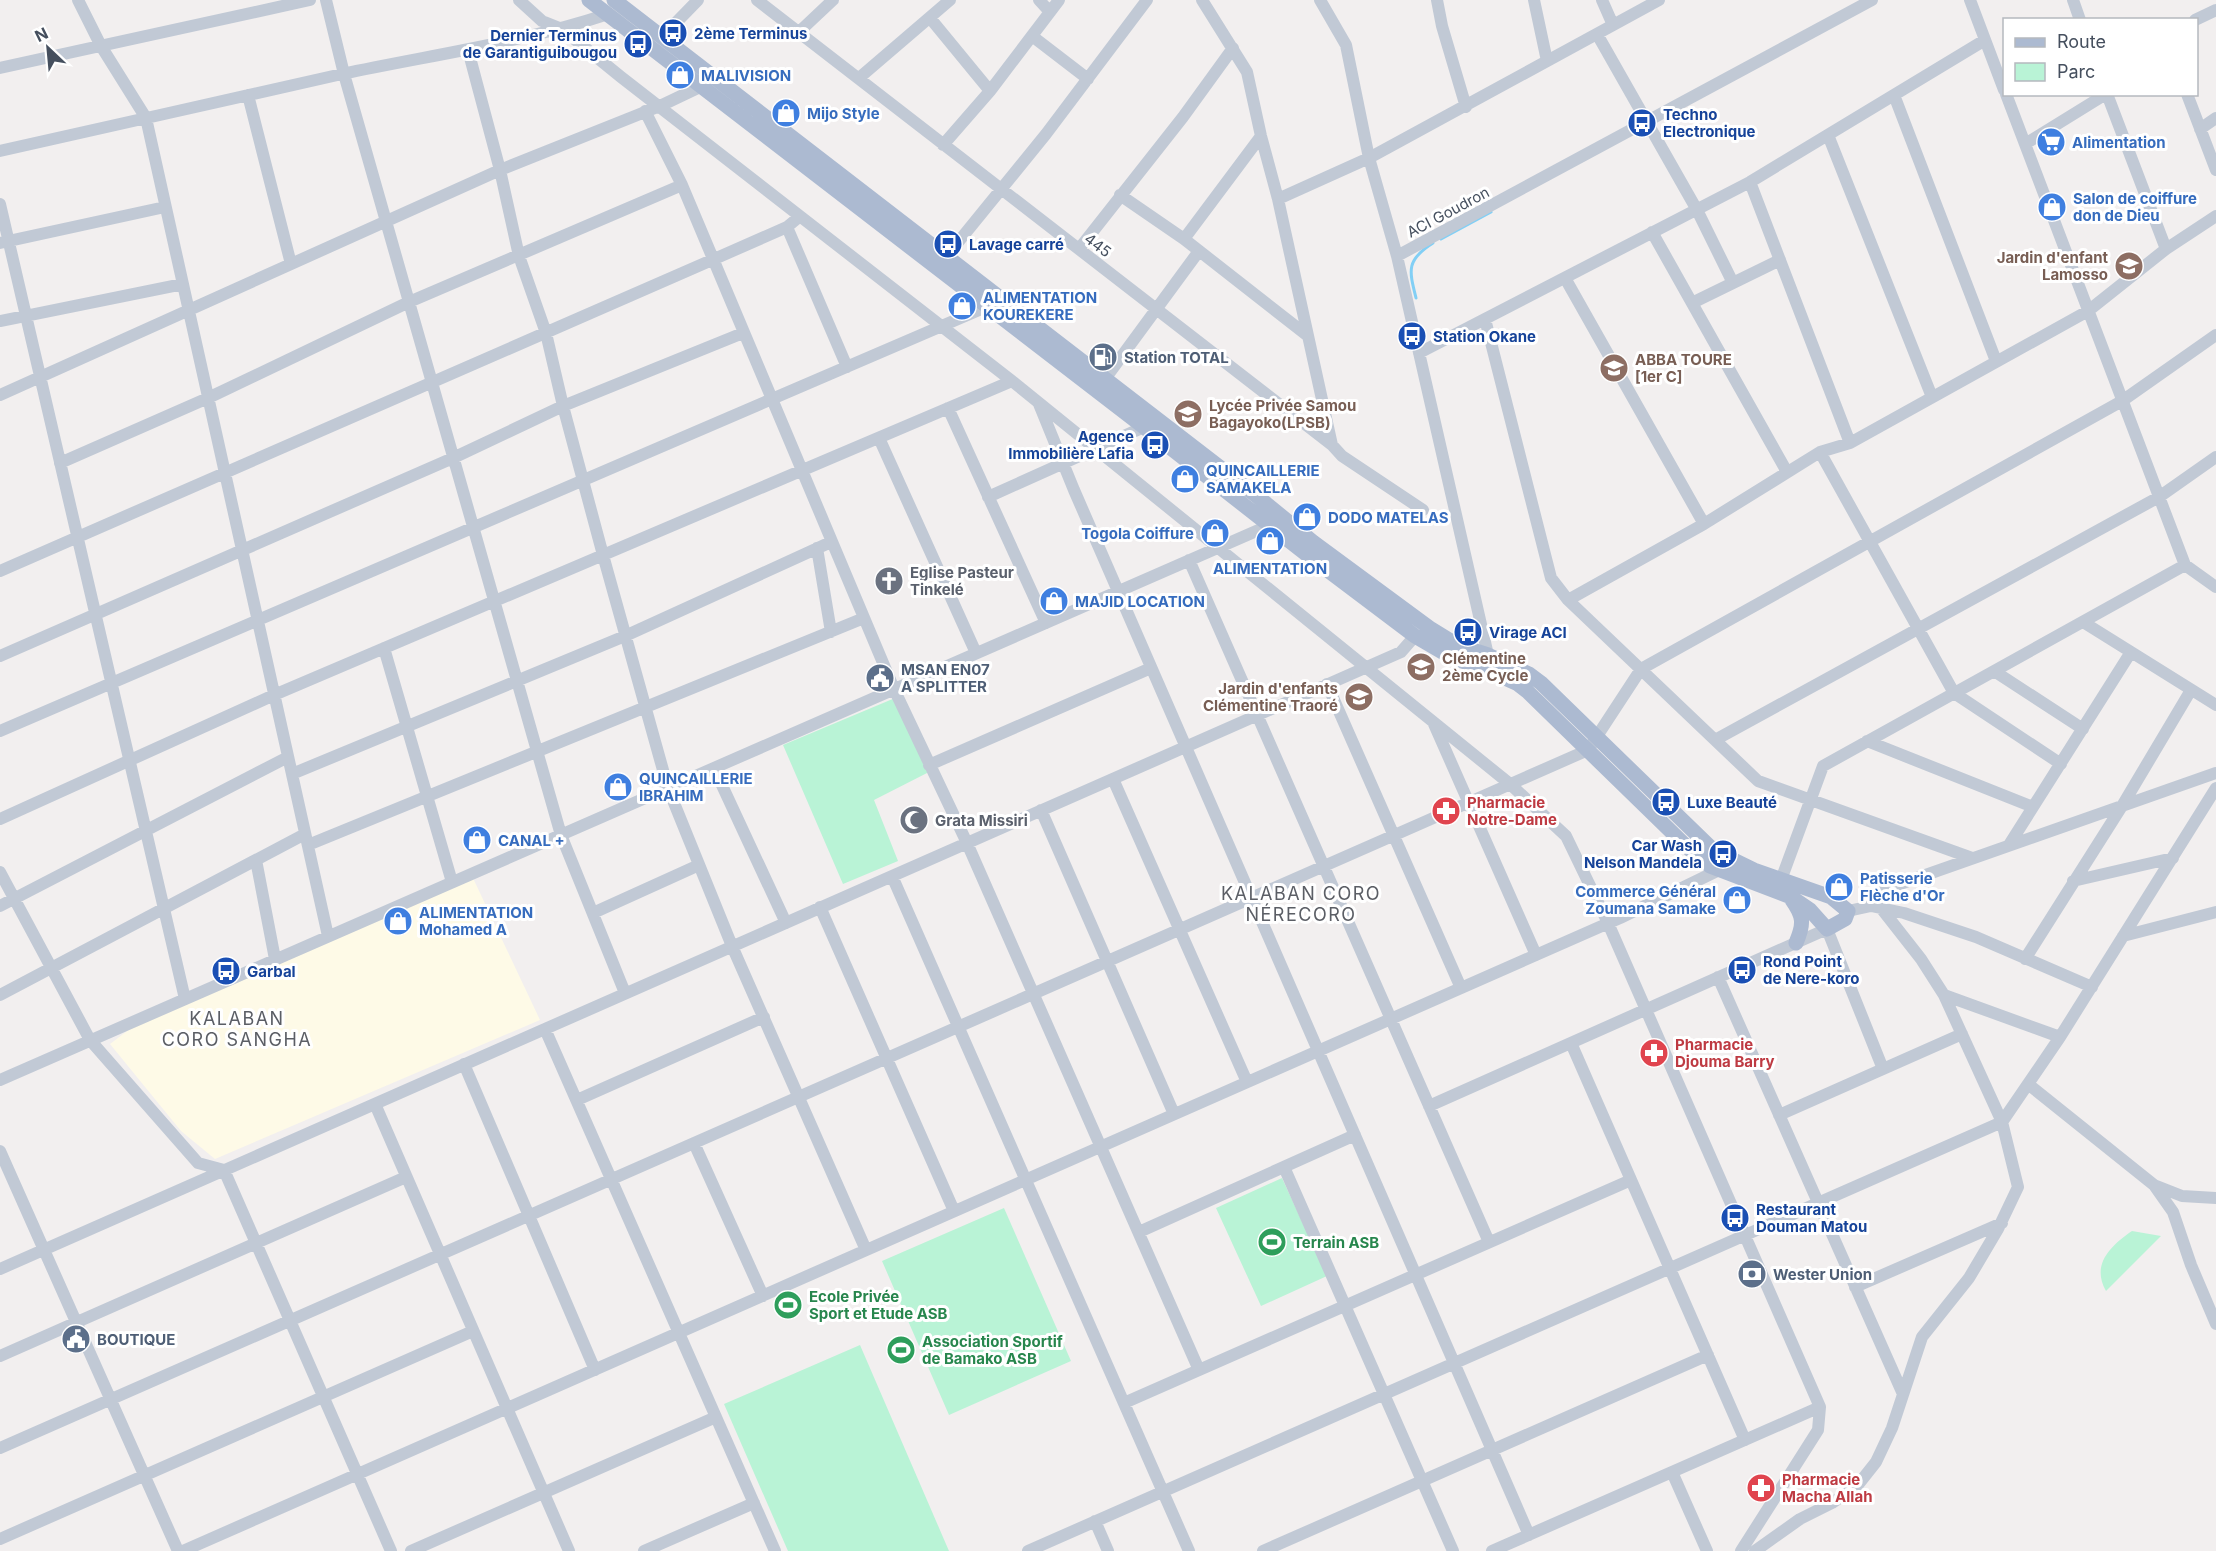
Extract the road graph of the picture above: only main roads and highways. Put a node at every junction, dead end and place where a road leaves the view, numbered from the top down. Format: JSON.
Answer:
{"nodes":[{"id":1,"x":589,"y":0,"type":"edge"},
{"id":2,"x":611,"y":7,"type":"edge"},
{"id":3,"x":707,"y":80,"type":"junction"},
{"id":4,"x":1488,"y":662,"type":"junction"},
{"id":5,"x":1791,"y":897,"type":"junction"},
{"id":6,"x":1796,"y":943,"type":"road end"}],
"edges":[{"from":1,"to":2,"type":"main road"},
{"from":2,"to":3,"type":"main road"},
{"from":2,"to":3,"type":"main road"},
{"from":3,"to":4,"type":"main road"},
{"from":3,"to":4,"type":"main road"},
{"from":4,"to":5,"type":"main road"},
{"from":4,"to":5,"type":"main road"},
{"from":5,"to":6,"type":"main road"}]}
